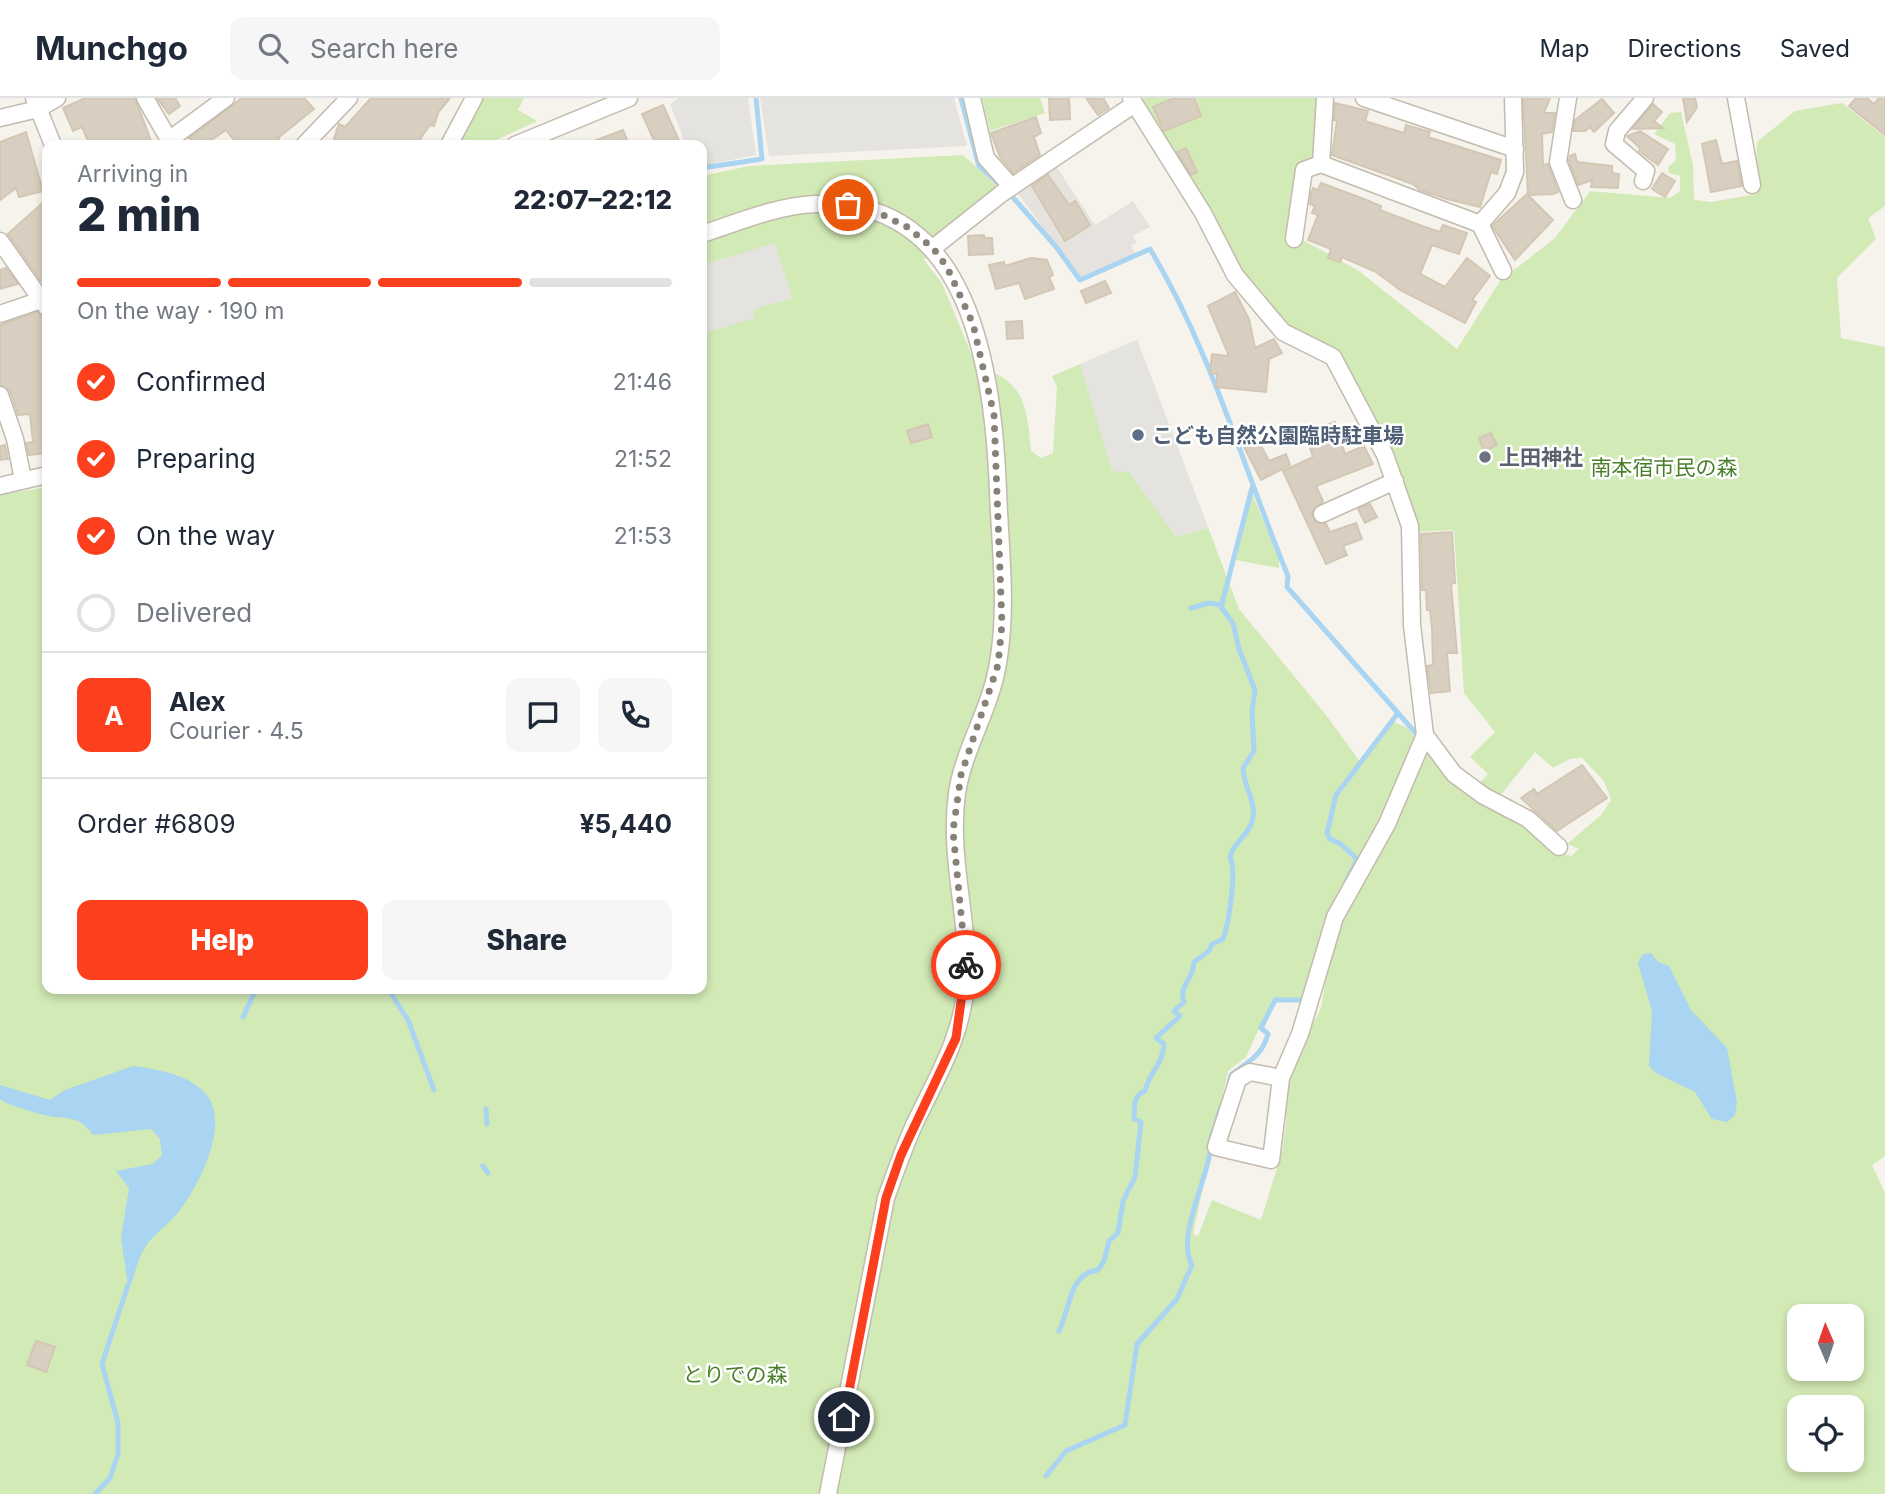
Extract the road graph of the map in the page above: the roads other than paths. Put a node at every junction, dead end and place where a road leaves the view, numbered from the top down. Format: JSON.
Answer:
{"nodes":[{"id":1,"x":57,"y":98,"type":"edge"},
{"id":2,"x":145,"y":98,"type":"edge"},
{"id":3,"x":226,"y":98,"type":"edge"},
{"id":4,"x":349,"y":98,"type":"edge"},
{"id":5,"x":474,"y":98,"type":"edge"},
{"id":6,"x":629,"y":98,"type":"edge"},
{"id":7,"x":972,"y":98,"type":"edge"},
{"id":8,"x":1325,"y":98,"type":"edge"},
{"id":9,"x":1364,"y":98,"type":"edge"},
{"id":10,"x":1513,"y":98,"type":"edge"},
{"id":11,"x":1567,"y":98,"type":"edge"},
{"id":12,"x":1645,"y":98,"type":"edge"},
{"id":13,"x":1736,"y":98,"type":"edge"},
{"id":14,"x":1132,"y":102,"type":"edge"},
{"id":15,"x":36,"y":103,"type":"edge"},
{"id":16,"x":0,"y":118,"type":"edge"},
{"id":17,"x":51,"y":140,"type":"edge"},
{"id":18,"x":168,"y":140,"type":"edge"},
{"id":19,"x":174,"y":140,"type":"edge"},
{"id":20,"x":310,"y":140,"type":"edge"},
{"id":21,"x":452,"y":140,"type":"edge"},
{"id":22,"x":526,"y":140,"type":"edge"},
{"id":23,"x":1515,"y":149,"type":"junction"},
{"id":24,"x":1321,"y":164,"type":"junction"},
{"id":25,"x":1643,"y":181,"type":"dead end"},
{"id":26,"x":1752,"y":185,"type":"dead end"},
{"id":27,"x":1006,"y":190,"type":"junction"},
{"id":28,"x":1573,"y":200,"type":"dead end"},
{"id":29,"x":1480,"y":224,"type":"junction"},
{"id":30,"x":707,"y":232,"type":"edge"},
{"id":31,"x":1294,"y":239,"type":"dead end"},
{"id":32,"x":0,"y":241,"type":"edge"},
{"id":33,"x":933,"y":248,"type":"junction"},
{"id":34,"x":1503,"y":271,"type":"dead end"},
{"id":35,"x":42,"y":298,"type":"edge"},
{"id":36,"x":42,"y":303,"type":"edge"},
{"id":37,"x":0,"y":314,"type":"edge"},
{"id":38,"x":0,"y":396,"type":"edge"},
{"id":39,"x":42,"y":476,"type":"edge"},
{"id":40,"x":23,"y":481,"type":"junction"},
{"id":41,"x":1395,"y":481,"type":"junction"},
{"id":42,"x":0,"y":486,"type":"edge"},
{"id":43,"x":1322,"y":514,"type":"dead end"},
{"id":44,"x":1425,"y":736,"type":"junction"},
{"id":45,"x":1559,"y":847,"type":"dead end"},
{"id":46,"x":1281,"y":1078,"type":"junction"},
{"id":47,"x":828,"y":1494,"type":"edge"}],
"edges":[{"from":1,"to":15,"type":"street"},
{"from":2,"to":18,"type":"street"},
{"from":3,"to":19,"type":"street"},
{"from":4,"to":20,"type":"street"},
{"from":5,"to":21,"type":"street"},
{"from":6,"to":22,"type":"street"},
{"from":7,"to":27,"type":"street"},
{"from":8,"to":24,"type":"street"},
{"from":9,"to":23,"type":"street"},
{"from":10,"to":23,"type":"street"},
{"from":11,"to":28,"type":"street"},
{"from":12,"to":25,"type":"street"},
{"from":13,"to":26,"type":"street"},
{"from":14,"to":27,"type":"street"},
{"from":14,"to":41,"type":"street"},
{"from":15,"to":16,"type":"street"},
{"from":15,"to":17,"type":"street"},
{"from":23,"to":29,"type":"street"},
{"from":24,"to":29,"type":"street"},
{"from":24,"to":31,"type":"street"},
{"from":27,"to":33,"type":"street"},
{"from":29,"to":34,"type":"street"},
{"from":30,"to":33,"type":"street"},
{"from":32,"to":35,"type":"street"},
{"from":33,"to":47,"type":"street"},
{"from":36,"to":37,"type":"street"},
{"from":38,"to":40,"type":"street"},
{"from":39,"to":40,"type":"street"},
{"from":40,"to":42,"type":"street"},
{"from":41,"to":43,"type":"street"},
{"from":41,"to":44,"type":"street"},
{"from":44,"to":45,"type":"street"},
{"from":44,"to":46,"type":"street"},
{"from":46,"to":46,"type":"street"}]}
